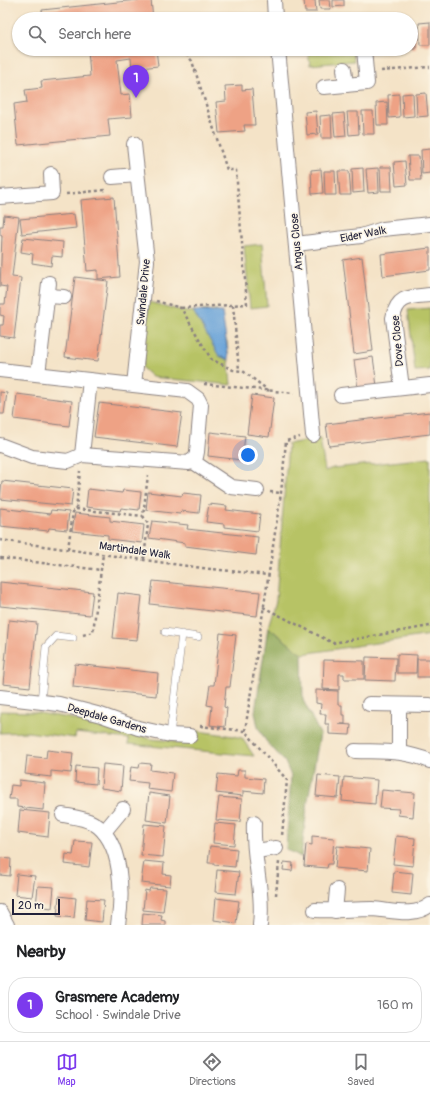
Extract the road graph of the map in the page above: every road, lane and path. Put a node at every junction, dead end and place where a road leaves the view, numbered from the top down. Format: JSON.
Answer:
{"nodes":[{"id":1,"x":274,"y":0,"type":"edge"},
{"id":2,"x":275,"y":12,"type":"edge"},
{"id":3,"x":188,"y":56,"type":"edge"},
{"id":4,"x":279,"y":56,"type":"edge"},
{"id":5,"x":365,"y":56,"type":"edge"},
{"id":6,"x":430,"y":67,"type":"edge"},
{"id":7,"x":344,"y":69,"type":"dead end"},
{"id":8,"x":366,"y":72,"type":"junction"},
{"id":9,"x":346,"y":85,"type":"junction"},
{"id":10,"x":324,"y":87,"type":"dead end"},
{"id":11,"x":134,"y":144,"type":"dead end"},
{"id":12,"x":51,"y":174,"type":"dead end"},
{"id":13,"x":138,"y":175,"type":"junction"},
{"id":14,"x":240,"y":177,"type":"dead end"},
{"id":15,"x":236,"y":178,"type":"junction"},
{"id":16,"x":110,"y":183,"type":"joint"},
{"id":17,"x":52,"y":192,"type":"junction"},
{"id":18,"x":0,"y":197,"type":"edge"},
{"id":19,"x":244,"y":218,"type":"dead end"},
{"id":20,"x":240,"y":219,"type":"junction"},
{"id":21,"x":430,"y":224,"type":"edge"},
{"id":22,"x":296,"y":244,"type":"junction"},
{"id":23,"x":430,"y":295,"type":"edge"},
{"id":24,"x":64,"y":297,"type":"dead end"},
{"id":25,"x":144,"y":297,"type":"junction"},
{"id":26,"x":233,"y":305,"type":"junction"},
{"id":27,"x":181,"y":308,"type":"junction"},
{"id":28,"x":0,"y":370,"type":"edge"},
{"id":29,"x":239,"y":370,"type":"junction"},
{"id":30,"x":38,"y":374,"type":"junction"},
{"id":31,"x":90,"y":380,"type":"junction"},
{"id":32,"x":134,"y":385,"type":"junction"},
{"id":33,"x":430,"y":385,"type":"edge"},
{"id":34,"x":402,"y":388,"type":"junction"},
{"id":35,"x":187,"y":391,"type":"junction"},
{"id":36,"x":269,"y":391,"type":"junction"},
{"id":37,"x":309,"y":394,"type":"junction"},
{"id":38,"x":341,"y":395,"type":"dead end"},
{"id":39,"x":313,"y":435,"type":"joint"},
{"id":40,"x":0,"y":445,"type":"edge"},
{"id":41,"x":82,"y":454,"type":"junction"},
{"id":42,"x":149,"y":460,"type":"junction"},
{"id":43,"x":192,"y":461,"type":"junction"},
{"id":44,"x":257,"y":490,"type":"dead end"},
{"id":45,"x":76,"y":509,"type":"junction"},
{"id":46,"x":143,"y":516,"type":"junction"},
{"id":47,"x":0,"y":540,"type":"edge"},
{"id":48,"x":68,"y":549,"type":"junction"},
{"id":49,"x":103,"y":554,"type":"junction"},
{"id":50,"x":0,"y":558,"type":"edge"},
{"id":51,"x":144,"y":559,"type":"junction"},
{"id":52,"x":101,"y":570,"type":"junction"},
{"id":53,"x":268,"y":575,"type":"junction"},
{"id":54,"x":263,"y":607,"type":"junction"},
{"id":55,"x":430,"y":626,"type":"edge"},
{"id":56,"x":165,"y":632,"type":"dead end"},
{"id":57,"x":182,"y":634,"type":"junction"},
{"id":58,"x":198,"y":637,"type":"dead end"},
{"id":59,"x":74,"y":638,"type":"joint"},
{"id":60,"x":0,"y":697,"type":"edge"},
{"id":61,"x":41,"y":702,"type":"junction"},
{"id":62,"x":369,"y":704,"type":"dead end"},
{"id":63,"x":399,"y":705,"type":"junction"},
{"id":64,"x":430,"y":706,"type":"edge"},
{"id":65,"x":245,"y":731,"type":"junction"},
{"id":66,"x":170,"y":735,"type":"junction"},
{"id":67,"x":190,"y":736,"type":"joint"},
{"id":68,"x":355,"y":751,"type":"dead end"},
{"id":69,"x":398,"y":752,"type":"junction"},
{"id":70,"x":430,"y":761,"type":"edge"},
{"id":71,"x":123,"y":809,"type":"dead end"},
{"id":72,"x":63,"y":814,"type":"dead end"},
{"id":73,"x":254,"y":823,"type":"dead end"},
{"id":74,"x":104,"y":832,"type":"junction"},
{"id":75,"x":279,"y":847,"type":"junction"},
{"id":76,"x":256,"y":851,"type":"junction"},
{"id":77,"x":337,"y":890,"type":"dead end"},
{"id":78,"x":276,"y":902,"type":"dead end"},
{"id":79,"x":430,"y":905,"type":"edge"},
{"id":80,"x":315,"y":910,"type":"dead end"},
{"id":81,"x":335,"y":911,"type":"junction"},
{"id":82,"x":0,"y":912,"type":"edge"},
{"id":83,"x":7,"y":925,"type":"edge"},
{"id":84,"x":118,"y":925,"type":"edge"},
{"id":85,"x":260,"y":925,"type":"edge"}],
"edges":[{"from":1,"to":2,"type":"street"},
{"from":3,"to":15,"type":"path"},
{"from":4,"to":22,"type":"street","name":"Angus Close"},
{"from":5,"to":8,"type":"street"},
{"from":6,"to":8,"type":"path"},
{"from":7,"to":9,"type":"street"},
{"from":8,"to":9,"type":"street"},
{"from":9,"to":10,"type":"street"},
{"from":11,"to":13,"type":"street","name":"Swindale Drive"},
{"from":12,"to":17,"type":"street"},
{"from":13,"to":16,"type":"street"},
{"from":13,"to":25,"type":"street","name":"Swindale Drive"},
{"from":14,"to":15,"type":"path"},
{"from":15,"to":20,"type":"path"},
{"from":16,"to":17,"type":"path"},
{"from":17,"to":18,"type":"street"},
{"from":19,"to":20,"type":"path"},
{"from":20,"to":26,"type":"path"},
{"from":21,"to":22,"type":"street","name":"Eider Walk"},
{"from":22,"to":37,"type":"street","name":"Angus Close"},
{"from":23,"to":34,"type":"street","name":"Dove Close"},
{"from":24,"to":30,"type":"street"},
{"from":25,"to":27,"type":"path"},
{"from":25,"to":32,"type":"street","name":"Swindale Drive"},
{"from":26,"to":27,"type":"path"},
{"from":26,"to":29,"type":"path"},
{"from":27,"to":29,"type":"path"},
{"from":28,"to":30,"type":"street"},
{"from":29,"to":36,"type":"path"},
{"from":30,"to":31,"type":"street"},
{"from":31,"to":32,"type":"street"},
{"from":31,"to":41,"type":"street"},
{"from":32,"to":35,"type":"street"},
{"from":33,"to":34,"type":"street"},
{"from":34,"to":38,"type":"street"},
{"from":35,"to":36,"type":"path"},
{"from":35,"to":43,"type":"street"},
{"from":36,"to":37,"type":"path"},
{"from":37,"to":39,"type":"street","name":"Angus Close"},
{"from":39,"to":53,"type":"path"},
{"from":40,"to":41,"type":"street"},
{"from":41,"to":42,"type":"street"},
{"from":41,"to":45,"type":"path"},
{"from":42,"to":43,"type":"street"},
{"from":42,"to":46,"type":"path"},
{"from":43,"to":44,"type":"street"},
{"from":45,"to":46,"type":"path"},
{"from":45,"to":48,"type":"path"},
{"from":46,"to":51,"type":"path"},
{"from":47,"to":48,"type":"path","name":"Martindale Walk"},
{"from":48,"to":49,"type":"path","name":"Martindale Walk"},
{"from":49,"to":51,"type":"path","name":"Martindale Walk"},
{"from":49,"to":52,"type":"path"},
{"from":50,"to":52,"type":"path"},
{"from":51,"to":53,"type":"path","name":"Martindale Walk"},
{"from":52,"to":59,"type":"path"},
{"from":53,"to":54,"type":"path"},
{"from":54,"to":55,"type":"path"},
{"from":54,"to":65,"type":"path"},
{"from":56,"to":57,"type":"lane"},
{"from":57,"to":58,"type":"lane"},
{"from":57,"to":66,"type":"lane"},
{"from":59,"to":61,"type":"lane"},
{"from":60,"to":61,"type":"street","name":"Deepdale Gardens"},
{"from":61,"to":66,"type":"street","name":"Deepdale Gardens"},
{"from":62,"to":63,"type":"street"},
{"from":63,"to":64,"type":"street"},
{"from":63,"to":69,"type":"street"},
{"from":65,"to":67,"type":"path"},
{"from":65,"to":75,"type":"path"},
{"from":66,"to":67,"type":"street","name":"Deepdale Gardens"},
{"from":68,"to":69,"type":"street"},
{"from":69,"to":70,"type":"street"},
{"from":71,"to":74,"type":"street"},
{"from":72,"to":74,"type":"street"},
{"from":73,"to":76,"type":"street"},
{"from":74,"to":84,"type":"street"},
{"from":75,"to":76,"type":"street"},
{"from":75,"to":78,"type":"path"},
{"from":76,"to":85,"type":"street"},
{"from":77,"to":81,"type":"street"},
{"from":79,"to":81,"type":"street"},
{"from":80,"to":81,"type":"street"},
{"from":82,"to":83,"type":"street"}]}
